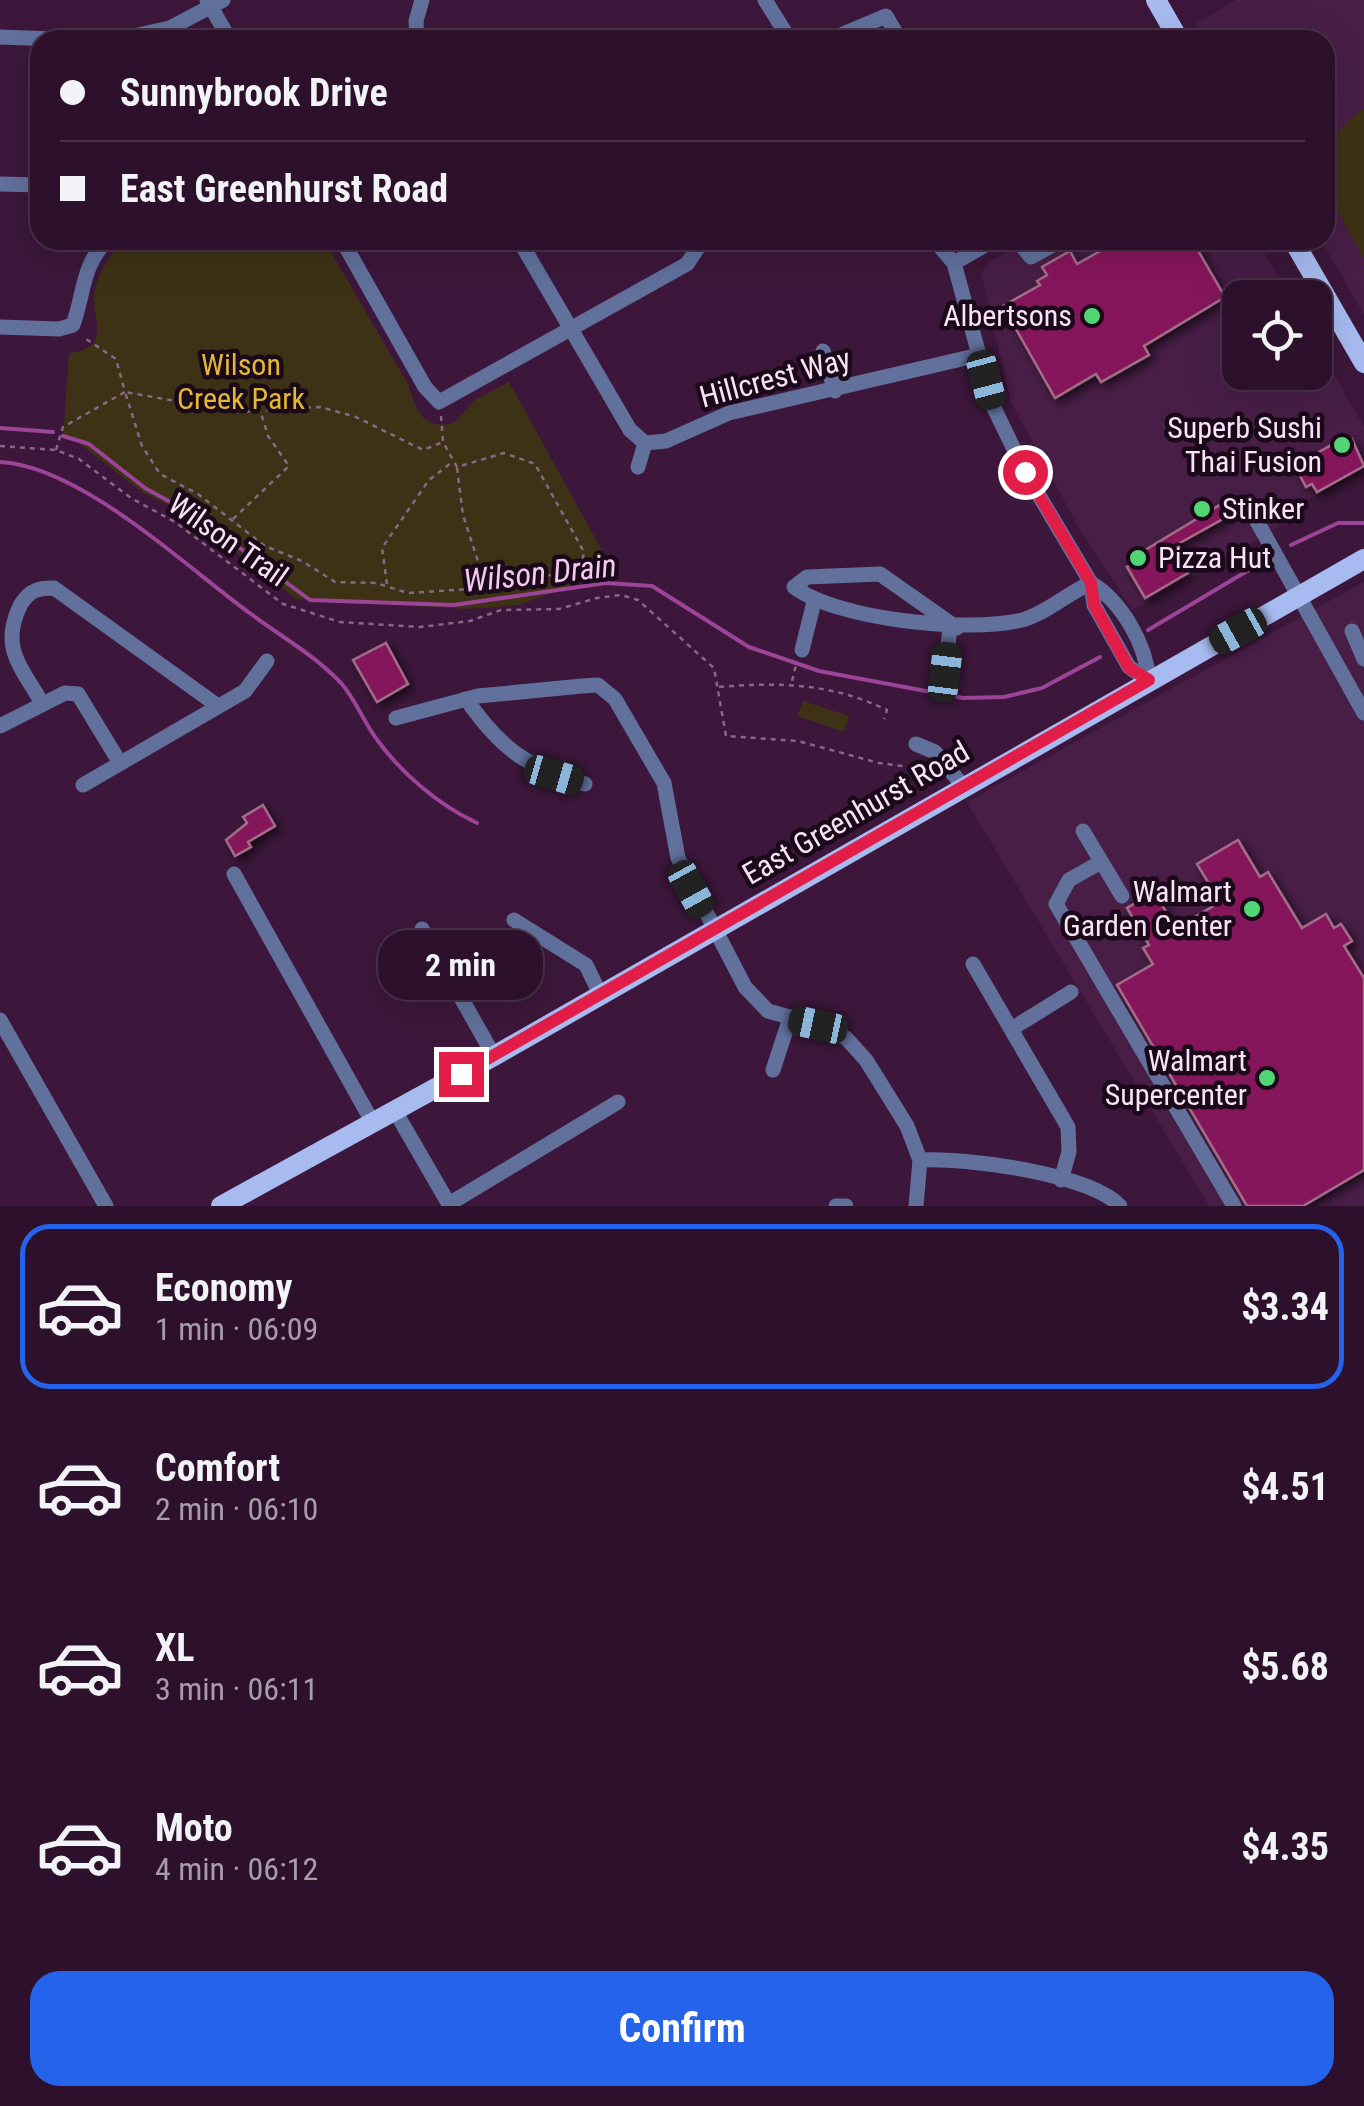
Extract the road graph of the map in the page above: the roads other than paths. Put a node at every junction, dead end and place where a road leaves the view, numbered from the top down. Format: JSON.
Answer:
{"nodes":[{"id":1,"x":422,"y":0,"type":"edge"},
{"id":2,"x":764,"y":0,"type":"edge"},
{"id":3,"x":1156,"y":0,"type":"edge"},
{"id":4,"x":214,"y":2,"type":"edge"},
{"id":5,"x":161,"y":30,"type":"edge"},
{"id":6,"x":226,"y":30,"type":"edge"},
{"id":7,"x":416,"y":30,"type":"edge"},
{"id":8,"x":784,"y":30,"type":"edge"},
{"id":9,"x":853,"y":30,"type":"edge"},
{"id":10,"x":894,"y":30,"type":"edge"},
{"id":11,"x":1173,"y":30,"type":"edge"},
{"id":12,"x":0,"y":37,"type":"edge"},
{"id":13,"x":30,"y":38,"type":"edge"},
{"id":14,"x":0,"y":184,"type":"edge"},
{"id":15,"x":30,"y":186,"type":"edge"},
{"id":16,"x":98,"y":250,"type":"edge"},
{"id":17,"x":348,"y":250,"type":"edge"},
{"id":18,"x":525,"y":250,"type":"edge"},
{"id":19,"x":696,"y":250,"type":"edge"},
{"id":20,"x":943,"y":250,"type":"edge"},
{"id":21,"x":976,"y":250,"type":"edge"},
{"id":22,"x":1299,"y":250,"type":"edge"},
{"id":23,"x":954,"y":262,"type":"junction"},
{"id":24,"x":0,"y":327,"type":"edge"},
{"id":25,"x":572,"y":332,"type":"junction"},
{"id":26,"x":822,"y":351,"type":"dead end"},
{"id":27,"x":979,"y":355,"type":"junction"},
{"id":28,"x":1364,"y":363,"type":"edge"},
{"id":29,"x":835,"y":391,"type":"junction"},
{"id":30,"x":644,"y":442,"type":"junction"},
{"id":31,"x":638,"y":467,"type":"dead end"},
{"id":32,"x":1254,"y":516,"type":"dead end"},
{"id":33,"x":1364,"y":560,"type":"edge"},
{"id":34,"x":1091,"y":583,"type":"junction"},
{"id":35,"x":1299,"y":597,"type":"junction"},
{"id":36,"x":814,"y":602,"type":"junction"},
{"id":37,"x":954,"y":628,"type":"junction"},
{"id":38,"x":1352,"y":631,"type":"dead end"},
{"id":39,"x":800,"y":654,"type":"road end"},
{"id":40,"x":1364,"y":658,"type":"edge"},
{"id":41,"x":267,"y":661,"type":"dead end"},
{"id":42,"x":945,"y":672,"type":"dead end"},
{"id":43,"x":1149,"y":680,"type":"junction"},
{"id":44,"x":466,"y":699,"type":"junction"},
{"id":45,"x":42,"y":703,"type":"junction"},
{"id":46,"x":218,"y":706,"type":"junction"},
{"id":47,"x":1362,"y":706,"type":"edge"},
{"id":48,"x":396,"y":718,"type":"dead end"},
{"id":49,"x":0,"y":726,"type":"edge"},
{"id":50,"x":916,"y":744,"type":"dead end"},
{"id":51,"x":120,"y":763,"type":"junction"},
{"id":52,"x":958,"y":778,"type":"junction"},
{"id":53,"x":585,"y":784,"type":"dead end"},
{"id":54,"x":83,"y":785,"type":"dead end"},
{"id":55,"x":1083,"y":831,"type":"dead end"},
{"id":56,"x":1101,"y":862,"type":"junction"},
{"id":57,"x":234,"y":874,"type":"dead end"},
{"id":58,"x":1122,"y":896,"type":"dead end"},
{"id":59,"x":514,"y":920,"type":"dead end"},
{"id":60,"x":422,"y":929,"type":"dead end"},
{"id":61,"x":714,"y":929,"type":"junction"},
{"id":62,"x":973,"y":964,"type":"dead end"},
{"id":63,"x":1071,"y":992,"type":"dead end"},
{"id":64,"x":600,"y":994,"type":"junction"},
{"id":65,"x":790,"y":1018,"type":"junction"},
{"id":66,"x":0,"y":1020,"type":"edge"},
{"id":67,"x":1012,"y":1028,"type":"junction"},
{"id":68,"x":494,"y":1056,"type":"junction"},
{"id":69,"x":773,"y":1070,"type":"dead end"},
{"id":70,"x":618,"y":1102,"type":"dead end"},
{"id":71,"x":395,"y":1111,"type":"junction"},
{"id":72,"x":373,"y":1123,"type":"junction"},
{"id":73,"x":920,"y":1160,"type":"junction"},
{"id":74,"x":1061,"y":1180,"type":"junction"},
{"id":75,"x":449,"y":1205,"type":"edge"},
{"id":76,"x":106,"y":1206,"type":"edge"},
{"id":77,"x":221,"y":1206,"type":"edge"},
{"id":78,"x":836,"y":1206,"type":"edge"},
{"id":79,"x":846,"y":1206,"type":"edge"},
{"id":80,"x":916,"y":1206,"type":"edge"},
{"id":81,"x":1120,"y":1206,"type":"edge"},
{"id":82,"x":1234,"y":1206,"type":"edge"}],
"edges":[{"from":1,"to":7,"type":"street"},
{"from":2,"to":8,"type":"street"},
{"from":3,"to":11,"type":"main road"},
{"from":4,"to":5,"type":"street"},
{"from":4,"to":6,"type":"street"},
{"from":9,"to":10,"type":"street"},
{"from":12,"to":13,"type":"street"},
{"from":14,"to":15,"type":"street"},
{"from":16,"to":24,"type":"street"},
{"from":17,"to":25,"type":"street"},
{"from":18,"to":25,"type":"street"},
{"from":19,"to":25,"type":"street"},
{"from":20,"to":23,"type":"street"},
{"from":21,"to":23,"type":"street"},
{"from":22,"to":28,"type":"main road"},
{"from":23,"to":27,"type":"street"},
{"from":25,"to":30,"type":"street"},
{"from":26,"to":29,"type":"street"},
{"from":27,"to":29,"type":"street","name":"Hillcrest Way"},
{"from":27,"to":34,"type":"street"},
{"from":29,"to":30,"type":"street","name":"Hillcrest Way"},
{"from":30,"to":31,"type":"street"},
{"from":32,"to":35,"type":"street"},
{"from":33,"to":35,"type":"main road","name":"East Greenhurst Road"},
{"from":34,"to":37,"type":"street"},
{"from":34,"to":43,"type":"street"},
{"from":35,"to":43,"type":"main road","name":"East Greenhurst Road"},
{"from":35,"to":47,"type":"street"},
{"from":36,"to":37,"type":"street"},
{"from":36,"to":37,"type":"street"},
{"from":36,"to":39,"type":"street"},
{"from":37,"to":42,"type":"street"},
{"from":38,"to":40,"type":"street"},
{"from":41,"to":46,"type":"street"},
{"from":43,"to":52,"type":"main road","name":"East Greenhurst Road"},
{"from":44,"to":48,"type":"street"},
{"from":44,"to":53,"type":"street"},
{"from":44,"to":61,"type":"street"},
{"from":45,"to":46,"type":"street"},
{"from":45,"to":49,"type":"street"},
{"from":45,"to":51,"type":"street"},
{"from":46,"to":51,"type":"street"},
{"from":50,"to":52,"type":"street"},
{"from":51,"to":54,"type":"street"},
{"from":52,"to":61,"type":"main road","name":"East Greenhurst Road"},
{"from":55,"to":56,"type":"street"},
{"from":56,"to":58,"type":"street"},
{"from":56,"to":82,"type":"street"},
{"from":57,"to":72,"type":"street"},
{"from":59,"to":64,"type":"street"},
{"from":60,"to":68,"type":"street"},
{"from":61,"to":64,"type":"main road","name":"East Greenhurst Road"},
{"from":61,"to":65,"type":"street"},
{"from":62,"to":67,"type":"street"},
{"from":63,"to":67,"type":"street"},
{"from":64,"to":68,"type":"main road","name":"East Greenhurst Road"},
{"from":65,"to":69,"type":"street"},
{"from":65,"to":73,"type":"street"},
{"from":66,"to":76,"type":"street"},
{"from":67,"to":74,"type":"street"},
{"from":68,"to":71,"type":"main road","name":"East Greenhurst Road"},
{"from":70,"to":75,"type":"street"},
{"from":71,"to":72,"type":"main road","name":"East Greenhurst Road"},
{"from":71,"to":75,"type":"street"},
{"from":72,"to":77,"type":"main road","name":"East Greenhurst Road"},
{"from":73,"to":74,"type":"street"},
{"from":73,"to":80,"type":"street"},
{"from":74,"to":81,"type":"street"},
{"from":78,"to":79,"type":"street"}]}
